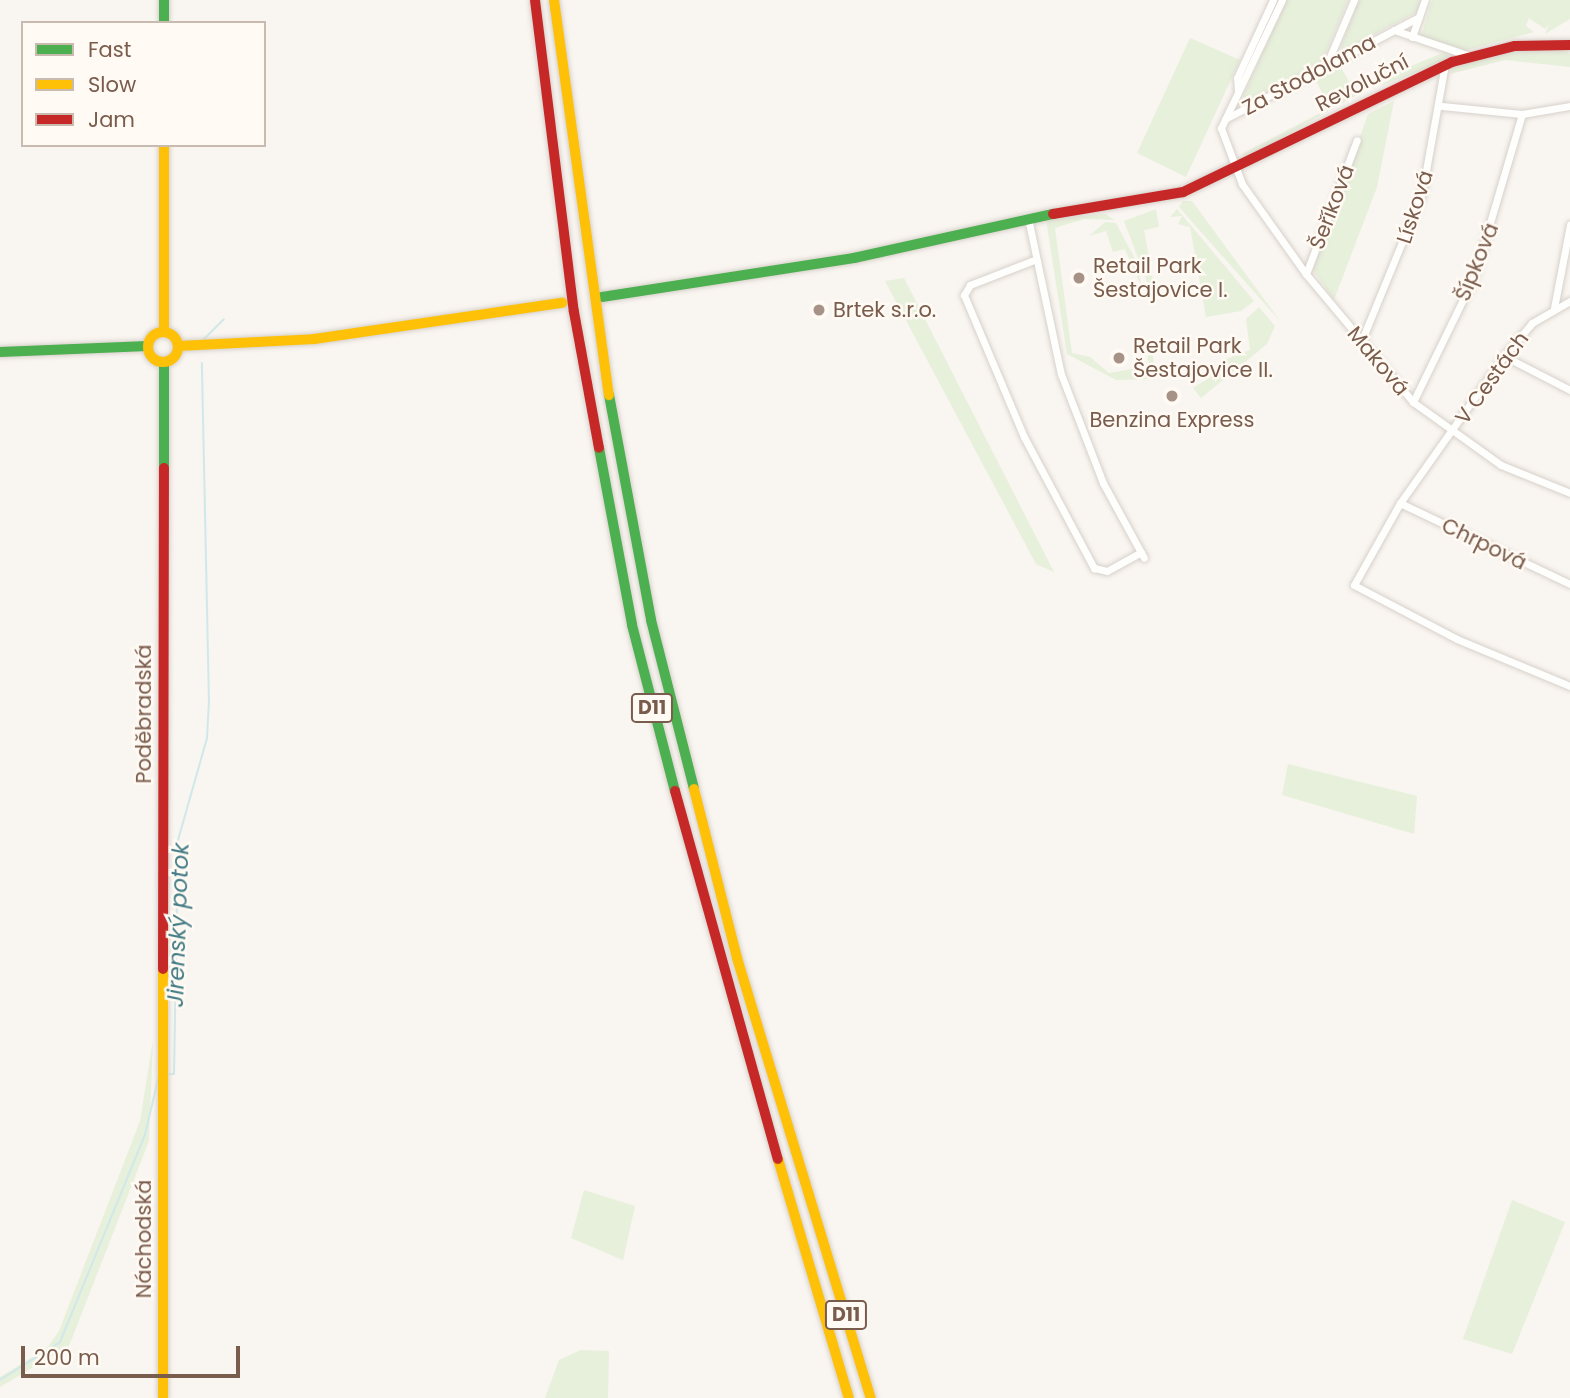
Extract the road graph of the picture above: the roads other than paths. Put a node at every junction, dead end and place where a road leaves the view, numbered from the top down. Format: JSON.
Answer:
{"nodes":[{"id":1,"x":164,"y":0,"type":"edge"},
{"id":2,"x":535,"y":0,"type":"edge"},
{"id":3,"x":554,"y":0,"type":"edge"},
{"id":4,"x":1273,"y":0,"type":"edge"},
{"id":5,"x":1282,"y":0,"type":"edge"},
{"id":6,"x":1354,"y":0,"type":"edge"},
{"id":7,"x":1425,"y":0,"type":"edge"},
{"id":8,"x":1419,"y":17,"type":"junction"},
{"id":9,"x":164,"y":21,"type":"edge"},
{"id":10,"x":1394,"y":30,"type":"junction"},
{"id":11,"x":1412,"y":37,"type":"junction"},
{"id":12,"x":1570,"y":45,"type":"edge"},
{"id":13,"x":1470,"y":56,"type":"junction"},
{"id":14,"x":1446,"y":64,"type":"junction"},
{"id":15,"x":1326,"y":67,"type":"junction"},
{"id":16,"x":1238,"y":92,"type":"junction"},
{"id":17,"x":1442,"y":106,"type":"junction"},
{"id":18,"x":1570,"y":106,"type":"edge"},
{"id":19,"x":1522,"y":114,"type":"junction"},
{"id":20,"x":1225,"y":120,"type":"junction"},
{"id":21,"x":1357,"y":140,"type":"dead end"},
{"id":22,"x":164,"y":147,"type":"edge"},
{"id":23,"x":1237,"y":170,"type":"junction"},
{"id":24,"x":1028,"y":218,"type":"junction"},
{"id":25,"x":1570,"y":225,"type":"edge"},
{"id":26,"x":1034,"y":260,"type":"junction"},
{"id":27,"x":1306,"y":274,"type":"junction"},
{"id":28,"x":602,"y":297,"type":"dead end"},
{"id":29,"x":1570,"y":301,"type":"edge"},
{"id":30,"x":562,"y":303,"type":"dead end"},
{"id":31,"x":1555,"y":308,"type":"junction"},
{"id":32,"x":164,"y":332,"type":"junction"},
{"id":33,"x":1361,"y":342,"type":"junction"},
{"id":34,"x":148,"y":346,"type":"junction"},
{"id":35,"x":178,"y":346,"type":"junction"},
{"id":36,"x":0,"y":352,"type":"edge"},
{"id":37,"x":1504,"y":356,"type":"junction"},
{"id":38,"x":164,"y":363,"type":"junction"},
{"id":39,"x":1570,"y":390,"type":"edge"},
{"id":40,"x":1413,"y":402,"type":"junction"},
{"id":41,"x":1450,"y":435,"type":"junction"},
{"id":42,"x":1570,"y":493,"type":"edge"},
{"id":43,"x":1400,"y":503,"type":"junction"},
{"id":44,"x":1570,"y":584,"type":"edge"},
{"id":45,"x":1570,"y":687,"type":"edge"},
{"id":46,"x":162,"y":1080,"type":"joint"},
{"id":47,"x":163,"y":1398,"type":"edge"},
{"id":48,"x":849,"y":1398,"type":"edge"},
{"id":49,"x":871,"y":1398,"type":"edge"}],
"edges":[{"from":1,"to":9,"type":"main road"},
{"from":2,"to":48,"type":"main road","number":"D11"},
{"from":3,"to":49,"type":"main road","number":"D11"},
{"from":4,"to":16,"type":"street"},
{"from":5,"to":16,"type":"street"},
{"from":6,"to":15,"type":"street"},
{"from":7,"to":8,"type":"street"},
{"from":8,"to":10,"type":"street","name":"Za Stodolama"},
{"from":8,"to":11,"type":"street"},
{"from":10,"to":11,"type":"street","name":"Za Stodolama"},
{"from":10,"to":15,"type":"street","name":"Za Stodolama"},
{"from":11,"to":13,"type":"street","name":"Za Stodolama"},
{"from":12,"to":13,"type":"main road","name":"Revoluční"},
{"from":13,"to":14,"type":"main road","name":"Revoluční"},
{"from":14,"to":17,"type":"street","name":"Lísková"},
{"from":14,"to":23,"type":"main road","name":"Revoluční"},
{"from":15,"to":20,"type":"street","name":"Za Stodolama"},
{"from":16,"to":20,"type":"street"},
{"from":17,"to":19,"type":"street"},
{"from":17,"to":33,"type":"street","name":"Lísková"},
{"from":18,"to":19,"type":"street"},
{"from":19,"to":40,"type":"street","name":"Šípková"},
{"from":20,"to":23,"type":"street","name":"Maková"},
{"from":21,"to":27,"type":"street","name":"Šeříková"},
{"from":22,"to":32,"type":"main road"},
{"from":23,"to":24,"type":"main road","name":"Revoluční"},
{"from":23,"to":27,"type":"street","name":"Maková"},
{"from":24,"to":26,"type":"street"},
{"from":24,"to":28,"type":"main road","name":"Revoluční"},
{"from":25,"to":31,"type":"street"},
{"from":26,"to":26,"type":"street"},
{"from":27,"to":33,"type":"street","name":"Maková"},
{"from":29,"to":31,"type":"street","name":"V Cestách"},
{"from":30,"to":35,"type":"main road"},
{"from":31,"to":37,"type":"street","name":"V Cestách"},
{"from":32,"to":34,"type":"main road"},
{"from":32,"to":35,"type":"main road"},
{"from":33,"to":40,"type":"street","name":"Maková"},
{"from":34,"to":36,"type":"main road"},
{"from":34,"to":38,"type":"main road"},
{"from":35,"to":38,"type":"main road"},
{"from":37,"to":39,"type":"street"},
{"from":37,"to":41,"type":"street","name":"V Cestách"},
{"from":38,"to":46,"type":"main road","name":"Poděbradská"},
{"from":40,"to":41,"type":"street","name":"Maková"},
{"from":41,"to":42,"type":"street","name":"Maková"},
{"from":41,"to":43,"type":"street","name":"V Cestách"},
{"from":43,"to":44,"type":"street","name":"Chrpová"},
{"from":43,"to":45,"type":"street","name":"V Cestách"},
{"from":46,"to":47,"type":"main road","name":"Náchodská"}]}
